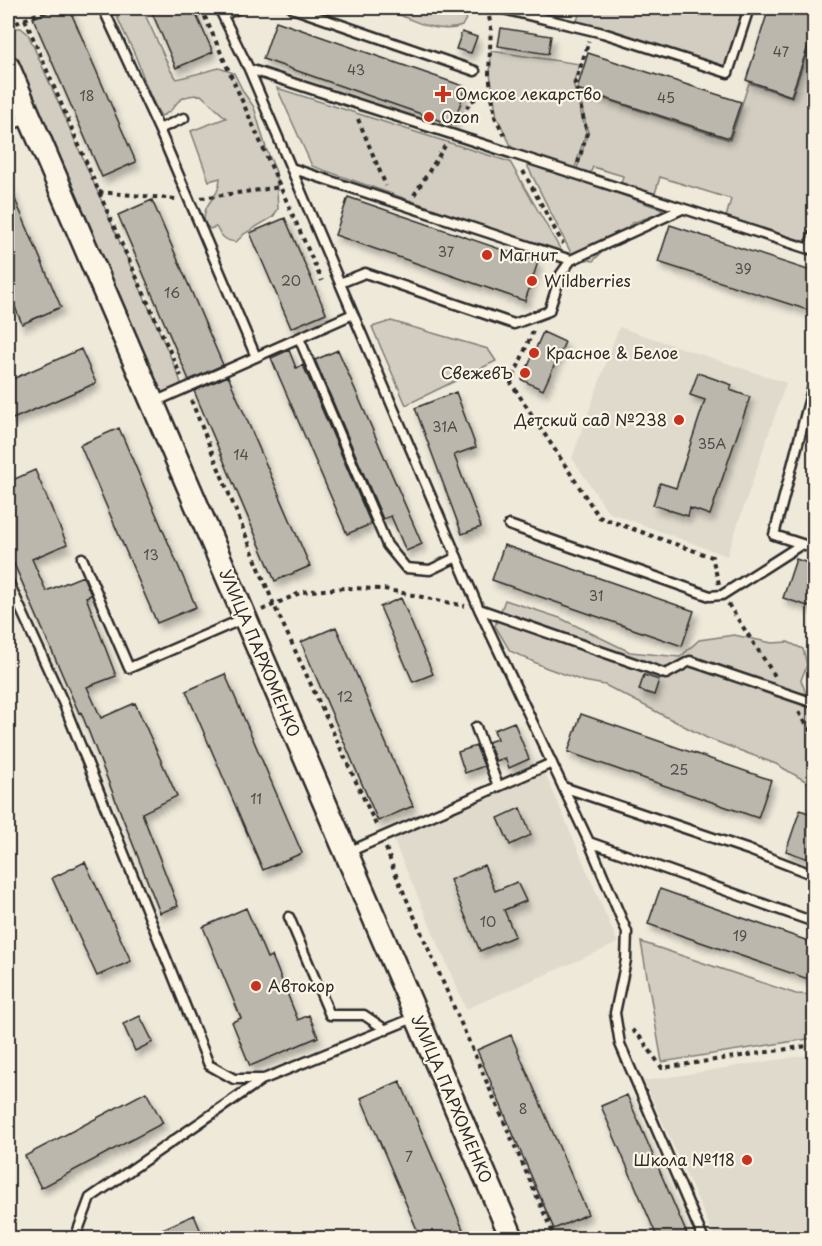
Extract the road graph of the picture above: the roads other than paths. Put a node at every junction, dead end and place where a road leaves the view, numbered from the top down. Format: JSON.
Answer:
{"nodes":[{"id":1,"x":103,"y":8,"type":"edge"},
{"id":2,"x":239,"y":8,"type":"edge"},
{"id":3,"x":292,"y":8,"type":"edge"},
{"id":4,"x":499,"y":8,"type":"edge"},
{"id":5,"x":749,"y":8,"type":"edge"},
{"id":6,"x":221,"y":11,"type":"edge"},
{"id":7,"x":8,"y":67,"type":"edge"},
{"id":8,"x":249,"y":69,"type":"junction"},
{"id":9,"x":475,"y":71,"type":"dead end"},
{"id":10,"x":29,"y":118,"type":"junction"},
{"id":11,"x":184,"y":118,"type":"dead end"},
{"id":12,"x":8,"y":126,"type":"edge"},
{"id":13,"x":159,"y":129,"type":"junction"},
{"id":14,"x":291,"y":168,"type":"junction"},
{"id":15,"x":682,"y":208,"type":"junction"},
{"id":16,"x":814,"y":233,"type":"edge"},
{"id":17,"x":571,"y":260,"type":"junction"},
{"id":18,"x":340,"y":284,"type":"junction"},
{"id":19,"x":353,"y":314,"type":"junction"},
{"id":20,"x":299,"y":338,"type":"junction"},
{"id":21,"x":256,"y":357,"type":"junction"},
{"id":22,"x":814,"y":382,"type":"edge"},
{"id":23,"x":152,"y":403,"type":"junction"},
{"id":24,"x":509,"y":525,"type":"dead end"},
{"id":25,"x":802,"y":544,"type":"junction"},
{"id":26,"x":814,"y":548,"type":"edge"},
{"id":27,"x":457,"y":557,"type":"junction"},
{"id":28,"x":82,"y":558,"type":"dead end"},
{"id":29,"x":8,"y":581,"type":"edge"},
{"id":30,"x":479,"y":609,"type":"junction"},
{"id":31,"x":245,"y":618,"type":"junction"},
{"id":32,"x":814,"y":703,"type":"edge"},
{"id":33,"x":476,"y":727,"type":"dead end"},
{"id":34,"x":552,"y":763,"type":"junction"},
{"id":35,"x":498,"y":786,"type":"junction"},
{"id":36,"x":563,"y":787,"type":"junction"},
{"id":37,"x":589,"y":842,"type":"junction"},
{"id":38,"x":346,"y":853,"type":"junction"},
{"id":39,"x":814,"y":875,"type":"edge"},
{"id":40,"x":289,"y":917,"type":"dead end"},
{"id":41,"x":814,"y":922,"type":"edge"},
{"id":42,"x":417,"y":1017,"type":"junction"},
{"id":43,"x":386,"y":1030,"type":"junction"},
{"id":44,"x":264,"y":1079,"type":"junction"},
{"id":45,"x":80,"y":1239,"type":"edge"},
{"id":46,"x":512,"y":1239,"type":"edge"},
{"id":47,"x":703,"y":1239,"type":"edge"}],
"edges":[{"from":1,"to":13,"type":"lane"},
{"from":2,"to":6,"type":"lane"},
{"from":3,"to":9,"type":"lane"},
{"from":4,"to":5,"type":"lane"},
{"from":6,"to":8,"type":"lane"},
{"from":7,"to":10,"type":"street","name":"УЛИЦА ПАРХОМЕНКО"},
{"from":8,"to":14,"type":"lane"},
{"from":8,"to":15,"type":"lane"},
{"from":10,"to":12,"type":"lane"},
{"from":10,"to":23,"type":"street","name":"УЛИЦА ПАРХОМЕНКО"},
{"from":11,"to":13,"type":"lane"},
{"from":13,"to":21,"type":"lane"},
{"from":14,"to":17,"type":"lane"},
{"from":14,"to":18,"type":"lane"},
{"from":15,"to":16,"type":"lane"},
{"from":15,"to":17,"type":"lane"},
{"from":17,"to":18,"type":"lane"},
{"from":18,"to":19,"type":"lane"},
{"from":19,"to":20,"type":"lane"},
{"from":19,"to":27,"type":"lane"},
{"from":20,"to":21,"type":"lane"},
{"from":20,"to":27,"type":"lane"},
{"from":21,"to":23,"type":"lane"},
{"from":22,"to":25,"type":"lane"},
{"from":23,"to":31,"type":"street","name":"УЛИЦА ПАРХОМЕНКО"},
{"from":24,"to":25,"type":"lane"},
{"from":25,"to":26,"type":"lane"},
{"from":27,"to":30,"type":"lane"},
{"from":28,"to":31,"type":"lane"},
{"from":29,"to":44,"type":"lane"},
{"from":30,"to":32,"type":"lane"},
{"from":30,"to":34,"type":"lane"},
{"from":31,"to":38,"type":"street","name":"УЛИЦА ПАРХОМЕНКО"},
{"from":33,"to":35,"type":"lane"},
{"from":34,"to":35,"type":"lane"},
{"from":34,"to":36,"type":"lane"},
{"from":35,"to":38,"type":"lane"},
{"from":36,"to":37,"type":"lane"},
{"from":36,"to":39,"type":"lane"},
{"from":37,"to":41,"type":"lane"},
{"from":37,"to":47,"type":"lane"},
{"from":38,"to":42,"type":"street","name":"УЛИЦА ПАРХОМЕНКО"},
{"from":40,"to":43,"type":"lane"},
{"from":42,"to":43,"type":"lane"},
{"from":42,"to":46,"type":"street","name":"УЛИЦА ПАРХОМЕНКО"},
{"from":43,"to":44,"type":"lane"},
{"from":44,"to":45,"type":"lane"}]}
